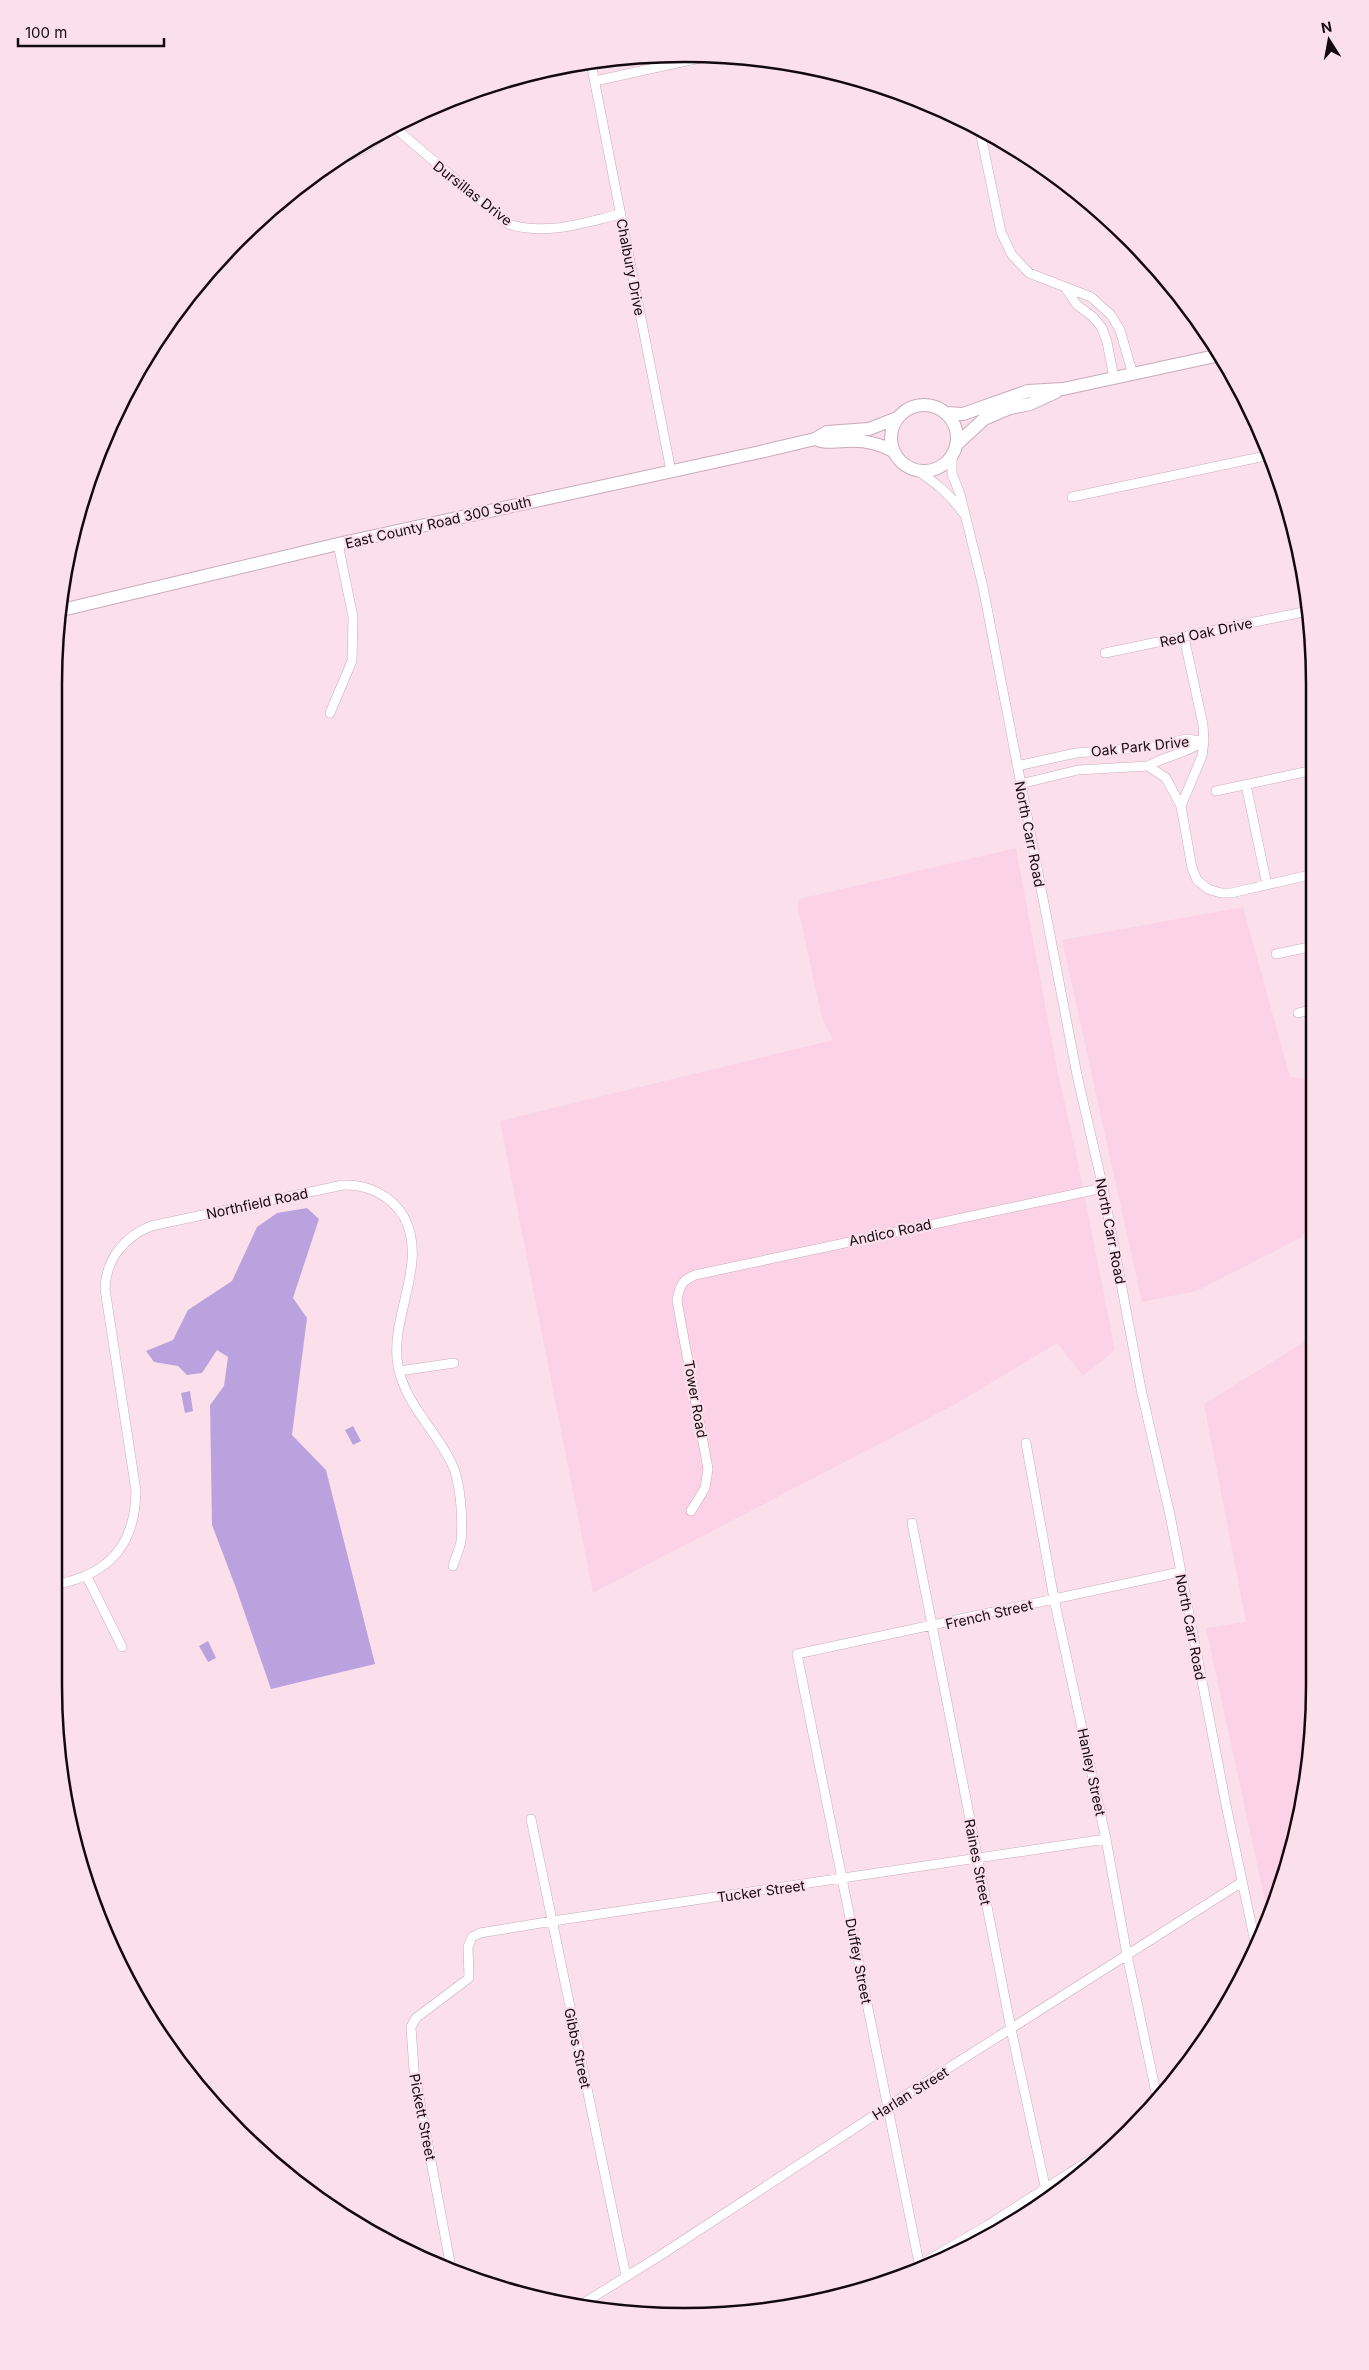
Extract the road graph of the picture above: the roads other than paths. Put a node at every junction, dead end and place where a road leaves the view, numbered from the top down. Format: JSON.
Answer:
{"nodes":[{"id":1,"x":679,"y":62,"type":"edge"},
{"id":2,"x":593,"y":70,"type":"edge"},
{"id":3,"x":595,"y":80,"type":"junction"},
{"id":4,"x":400,"y":132,"type":"edge"},
{"id":5,"x":982,"y":138,"type":"edge"},
{"id":6,"x":621,"y":214,"type":"junction"},
{"id":7,"x":1066,"y":289,"type":"junction"},
{"id":8,"x":1213,"y":358,"type":"edge"},
{"id":9,"x":1133,"y":375,"type":"junction"},
{"id":10,"x":1114,"y":378,"type":"junction"},
{"id":11,"x":1063,"y":388,"type":"junction"},
{"id":12,"x":946,"y":413,"type":"junction"},
{"id":13,"x":897,"y":418,"type":"junction"},
{"id":14,"x":815,"y":439,"type":"junction"},
{"id":15,"x":954,"y":450,"type":"junction"},
{"id":16,"x":894,"y":451,"type":"junction"},
{"id":17,"x":1263,"y":457,"type":"edge"},
{"id":18,"x":916,"y":470,"type":"junction"},
{"id":19,"x":671,"y":471,"type":"junction"},
{"id":20,"x":1072,"y":497,"type":"dead end"},
{"id":21,"x":967,"y":519,"type":"junction"},
{"id":22,"x":338,"y":544,"type":"junction"},
{"id":23,"x":67,"y":609,"type":"edge"},
{"id":24,"x":1302,"y":612,"type":"edge"},
{"id":25,"x":1184,"y":637,"type":"junction"},
{"id":26,"x":1105,"y":653,"type":"dead end"},
{"id":27,"x":330,"y":713,"type":"dead end"},
{"id":28,"x":1204,"y":741,"type":"junction"},
{"id":29,"x":1017,"y":766,"type":"junction"},
{"id":30,"x":1148,"y":766,"type":"junction"},
{"id":31,"x":1306,"y":772,"type":"edge"},
{"id":32,"x":1020,"y":784,"type":"junction"},
{"id":33,"x":1246,"y":785,"type":"junction"},
{"id":34,"x":1216,"y":791,"type":"dead end"},
{"id":35,"x":1181,"y":806,"type":"junction"},
{"id":36,"x":1306,"y":876,"type":"edge"},
{"id":37,"x":1267,"y":885,"type":"junction"},
{"id":38,"x":1306,"y":948,"type":"edge"},
{"id":39,"x":1276,"y":954,"type":"dead end"},
{"id":40,"x":1306,"y":1012,"type":"edge"},
{"id":41,"x":1298,"y":1013,"type":"dead end"},
{"id":42,"x":1103,"y":1188,"type":"junction"},
{"id":43,"x":680,"y":1285,"type":"joint"},
{"id":44,"x":454,"y":1363,"type":"dead end"},
{"id":45,"x":399,"y":1371,"type":"junction"},
{"id":46,"x":1026,"y":1443,"type":"dead end"},
{"id":47,"x":691,"y":1511,"type":"dead end"},
{"id":48,"x":912,"y":1523,"type":"dead end"},
{"id":49,"x":453,"y":1566,"type":"dead end"},
{"id":50,"x":1180,"y":1572,"type":"junction"},
{"id":51,"x":87,"y":1577,"type":"junction"},
{"id":52,"x":62,"y":1583,"type":"edge"},
{"id":53,"x":1054,"y":1599,"type":"junction"},
{"id":54,"x":931,"y":1627,"type":"junction"},
{"id":55,"x":122,"y":1647,"type":"dead end"},
{"id":56,"x":797,"y":1654,"type":"joint"},
{"id":57,"x":531,"y":1819,"type":"dead end"},
{"id":58,"x":1106,"y":1839,"type":"junction"},
{"id":59,"x":977,"y":1859,"type":"junction"},
{"id":60,"x":843,"y":1879,"type":"junction"},
{"id":61,"x":1242,"y":1882,"type":"junction"},
{"id":62,"x":553,"y":1921,"type":"junction"},
{"id":63,"x":1254,"y":1936,"type":"edge"},
{"id":64,"x":1127,"y":1954,"type":"junction"},
{"id":65,"x":458,"y":1987,"type":"joint"},
{"id":66,"x":1011,"y":2029,"type":"junction"},
{"id":67,"x":1156,"y":2091,"type":"edge"},
{"id":68,"x":887,"y":2107,"type":"junction"},
{"id":69,"x":1073,"y":2171,"type":"edge"},
{"id":70,"x":1046,"y":2188,"type":"junction"},
{"id":71,"x":1046,"y":2191,"type":"edge"},
{"id":72,"x":949,"y":2248,"type":"edge"},
{"id":73,"x":450,"y":2261,"type":"edge"},
{"id":74,"x":919,"y":2261,"type":"edge"},
{"id":75,"x":626,"y":2276,"type":"junction"},
{"id":76,"x":589,"y":2300,"type":"edge"}],
"edges":[{"from":1,"to":3,"type":"street"},
{"from":2,"to":3,"type":"street","name":"Chalbury Drive"},
{"from":3,"to":6,"type":"street","name":"Chalbury Drive"},
{"from":4,"to":6,"type":"street","name":"Dursillas Drive"},
{"from":5,"to":7,"type":"street"},
{"from":6,"to":19,"type":"street","name":"Chalbury Drive"},
{"from":7,"to":9,"type":"street"},
{"from":7,"to":10,"type":"street"},
{"from":8,"to":9,"type":"street"},
{"from":9,"to":10,"type":"street"},
{"from":10,"to":11,"type":"street"},
{"from":11,"to":12,"type":"street"},
{"from":11,"to":15,"type":"street"},
{"from":12,"to":13,"type":"street"},
{"from":12,"to":15,"type":"street"},
{"from":13,"to":14,"type":"street","name":"East County Road 300 South"},
{"from":13,"to":16,"type":"street"},
{"from":14,"to":16,"type":"street","name":"East County Road 300 South"},
{"from":14,"to":19,"type":"street","name":"East County Road 300 South"},
{"from":15,"to":18,"type":"street"},
{"from":15,"to":21,"type":"street","name":"North Carr Road"},
{"from":16,"to":18,"type":"street"},
{"from":17,"to":20,"type":"street"},
{"from":18,"to":21,"type":"street","name":"North Carr Road"},
{"from":19,"to":22,"type":"street","name":"East County Road 300 South"},
{"from":21,"to":29,"type":"street","name":"North Carr Road"},
{"from":22,"to":23,"type":"street","name":"East County Road 300 South"},
{"from":22,"to":27,"type":"street"},
{"from":24,"to":25,"type":"street","name":"Red Oak Drive"},
{"from":25,"to":26,"type":"street","name":"Red Oak Drive"},
{"from":25,"to":28,"type":"street"},
{"from":28,"to":29,"type":"street","name":"Oak Park Drive"},
{"from":28,"to":30,"type":"street","name":"Oak Park Drive"},
{"from":28,"to":35,"type":"street"},
{"from":29,"to":32,"type":"street","name":"North Carr Road"},
{"from":30,"to":32,"type":"street","name":"Oak Park Drive"},
{"from":30,"to":35,"type":"street","name":"Oak Park Drive"},
{"from":31,"to":33,"type":"street"},
{"from":32,"to":42,"type":"street","name":"North Carr Road"},
{"from":33,"to":34,"type":"street"},
{"from":33,"to":37,"type":"street"},
{"from":35,"to":37,"type":"street"},
{"from":36,"to":37,"type":"street"},
{"from":38,"to":39,"type":"street"},
{"from":40,"to":41,"type":"street"},
{"from":42,"to":43,"type":"street","name":"Andico Road"},
{"from":42,"to":50,"type":"street","name":"North Carr Road"},
{"from":43,"to":47,"type":"street","name":"Tower Road"},
{"from":44,"to":45,"type":"street"},
{"from":45,"to":49,"type":"street","name":"Northfield Road"},
{"from":45,"to":51,"type":"street","name":"Northfield Road"},
{"from":46,"to":53,"type":"street","name":"Hanley Street"},
{"from":48,"to":54,"type":"street","name":"Raines Street"},
{"from":50,"to":53,"type":"street","name":"French Street"},
{"from":50,"to":61,"type":"street","name":"North Carr Road"},
{"from":51,"to":52,"type":"street","name":"Northfield Road"},
{"from":51,"to":55,"type":"street"},
{"from":53,"to":54,"type":"street","name":"French Street"},
{"from":53,"to":58,"type":"street","name":"Hanley Street"},
{"from":54,"to":56,"type":"street","name":"French Street"},
{"from":54,"to":59,"type":"street","name":"Raines Street"},
{"from":56,"to":60,"type":"street","name":"Duffey Street"},
{"from":57,"to":62,"type":"street","name":"Gibbs Street"},
{"from":58,"to":59,"type":"street","name":"Tucker Street"},
{"from":58,"to":64,"type":"street","name":"Hanley Street"},
{"from":59,"to":60,"type":"street","name":"Tucker Street"},
{"from":59,"to":66,"type":"street","name":"Raines Street"},
{"from":60,"to":62,"type":"street","name":"Tucker Street"},
{"from":60,"to":68,"type":"street","name":"Duffey Street"},
{"from":61,"to":63,"type":"street","name":"North Carr Road"},
{"from":61,"to":64,"type":"street","name":"Harlan Street"},
{"from":62,"to":65,"type":"street","name":"Tucker Street"},
{"from":62,"to":75,"type":"street","name":"Gibbs Street"},
{"from":64,"to":66,"type":"street","name":"Harlan Street"},
{"from":64,"to":67,"type":"street","name":"Hanley Street"},
{"from":65,"to":73,"type":"street","name":"Pickett Street"},
{"from":66,"to":68,"type":"street","name":"Harlan Street"},
{"from":66,"to":70,"type":"street","name":"Raines Street"},
{"from":68,"to":74,"type":"street","name":"Duffey Street"},
{"from":68,"to":75,"type":"street","name":"Harlan Street"},
{"from":69,"to":70,"type":"street"},
{"from":70,"to":71,"type":"street","name":"Raines Street"},
{"from":70,"to":72,"type":"street"},
{"from":75,"to":76,"type":"street","name":"Harlan Street"}]}
